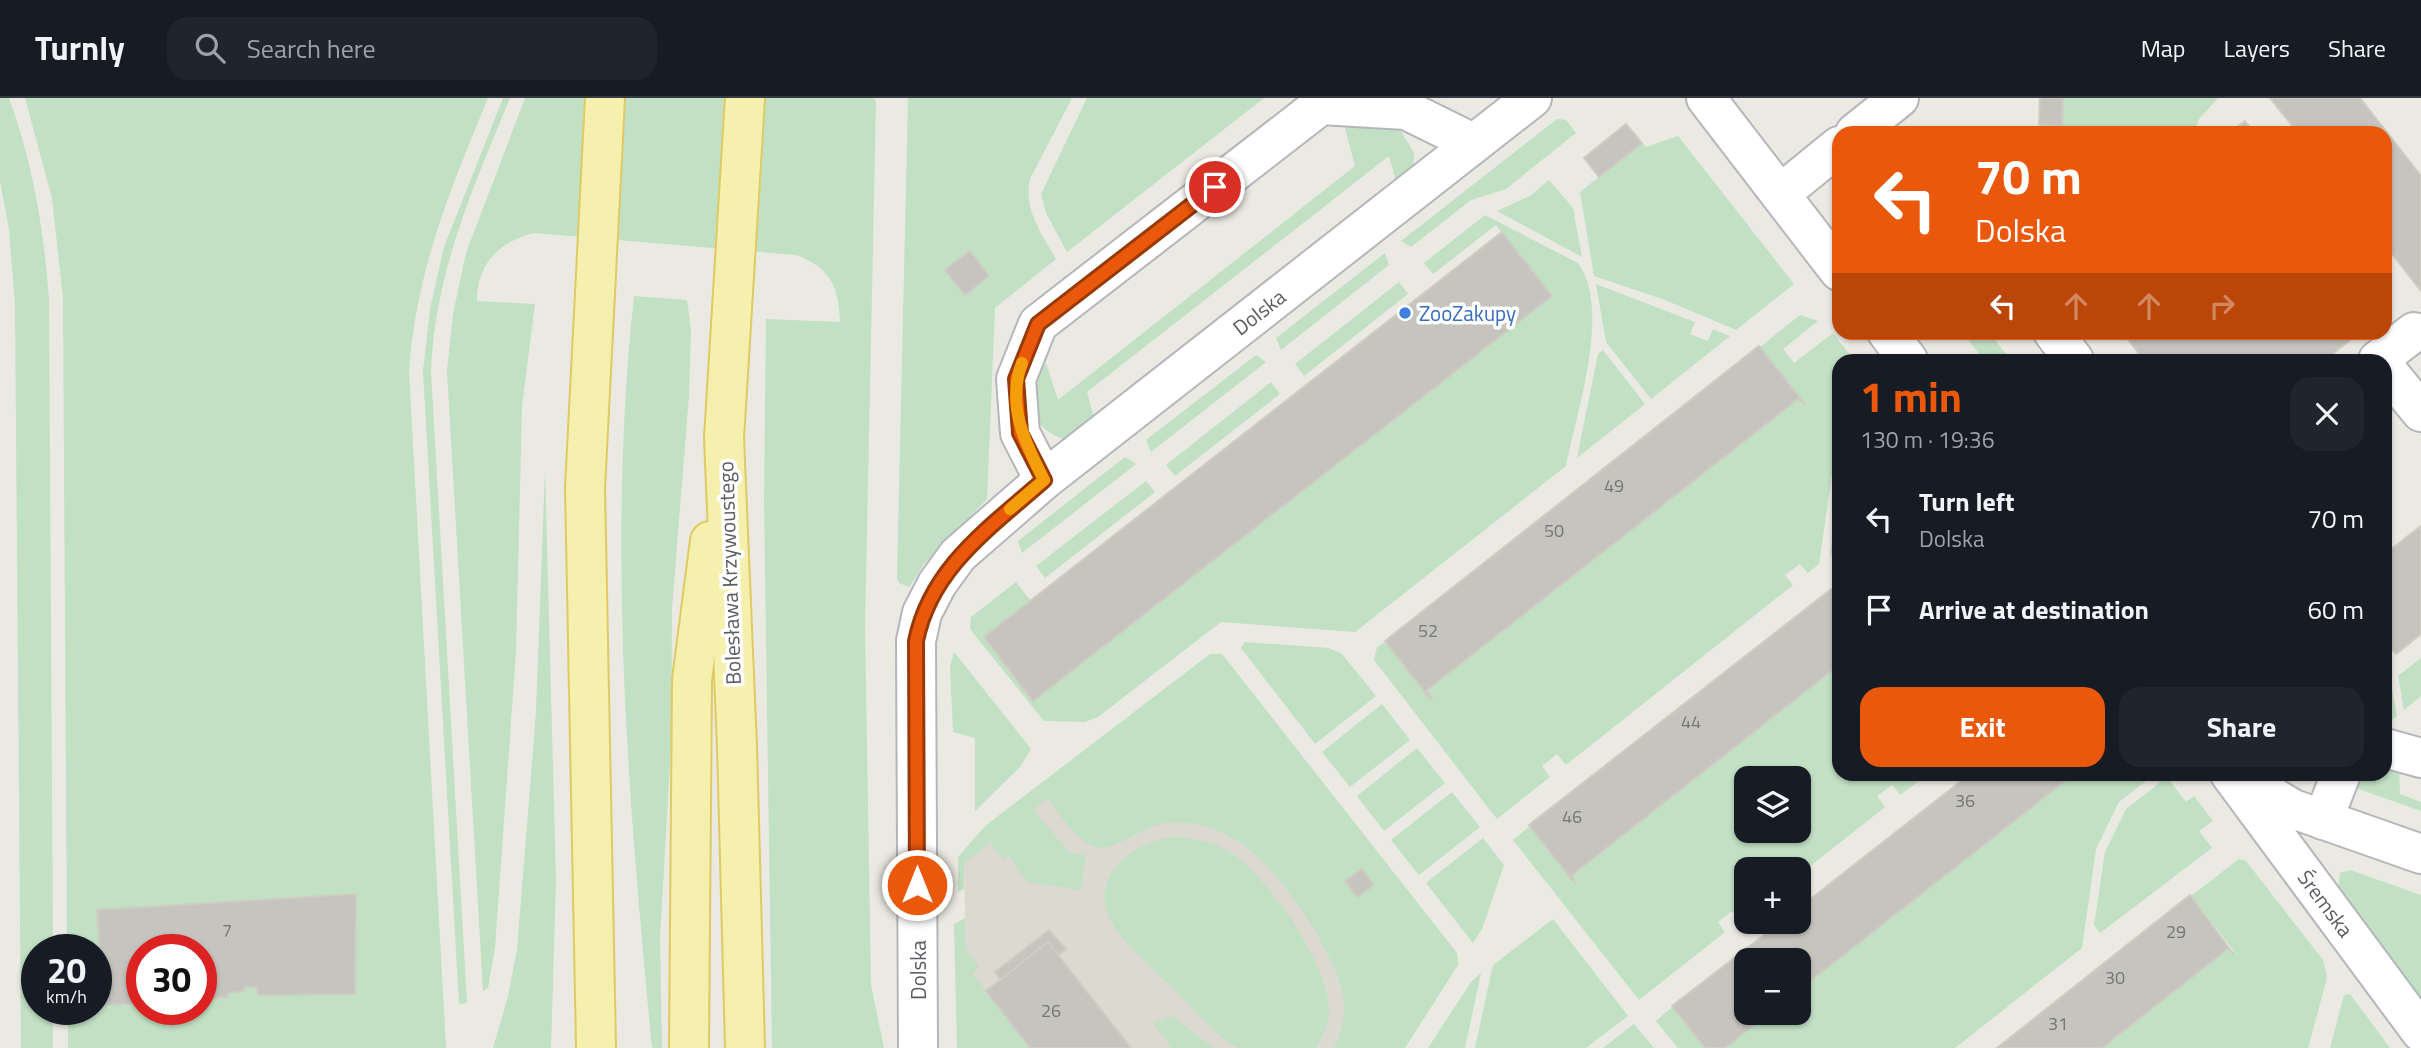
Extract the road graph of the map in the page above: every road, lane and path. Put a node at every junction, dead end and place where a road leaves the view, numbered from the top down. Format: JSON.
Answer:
{"nodes":[{"id":1,"x":605,"y":98,"type":"edge"},
{"id":2,"x":745,"y":98,"type":"edge"},
{"id":3,"x":1532,"y":98,"type":"edge"},
{"id":4,"x":1706,"y":98,"type":"edge"},
{"id":5,"x":1473,"y":143,"type":"junction"},
{"id":6,"x":1832,"y":152,"type":"edge"},
{"id":7,"x":1780,"y":194,"type":"junction"},
{"id":8,"x":1832,"y":262,"type":"edge"},
{"id":9,"x":2414,"y":332,"type":"dead end"},
{"id":10,"x":1892,"y":340,"type":"edge"},
{"id":11,"x":1903,"y":354,"type":"edge"},
{"id":12,"x":2386,"y":354,"type":"edge"},
{"id":13,"x":2392,"y":377,"type":"edge"},
{"id":14,"x":2421,"y":412,"type":"edge"},
{"id":15,"x":724,"y":438,"type":"junction"},
{"id":16,"x":1044,"y":480,"type":"junction"},
{"id":17,"x":2392,"y":750,"type":"edge"},
{"id":18,"x":2421,"y":758,"type":"edge"},
{"id":19,"x":2238,"y":781,"type":"edge"},
{"id":20,"x":2245,"y":781,"type":"edge"},
{"id":21,"x":2338,"y":781,"type":"edge"},
{"id":22,"x":2323,"y":820,"type":"junction"},
{"id":23,"x":2421,"y":854,"type":"edge"},
{"id":24,"x":2421,"y":1032,"type":"edge"},
{"id":25,"x":596,"y":1048,"type":"edge"},
{"id":26,"x":689,"y":1048,"type":"edge"},
{"id":27,"x":745,"y":1048,"type":"edge"},
{"id":28,"x":918,"y":1048,"type":"edge"}],
"edges":[{"from":1,"to":25,"type":"main road"},
{"from":2,"to":15,"type":"main road","name":"Bolesława Krzywoustego"},
{"from":3,"to":5,"type":"street","name":"Dolska"},
{"from":4,"to":7,"type":"street"},
{"from":5,"to":16,"type":"street","name":"Dolska"},
{"from":5,"to":16,"type":"street"},
{"from":6,"to":7,"type":"street"},
{"from":7,"to":8,"type":"street"},
{"from":9,"to":12,"type":"street"},
{"from":10,"to":11,"type":"street"},
{"from":13,"to":14,"type":"street"},
{"from":15,"to":26,"type":"main road"},
{"from":15,"to":27,"type":"main road","name":"Bolesława Krzywoustego"},
{"from":16,"to":28,"type":"street","name":"Dolska"},
{"from":17,"to":18,"type":"street"},
{"from":19,"to":24,"type":"street","name":"Śremska"},
{"from":20,"to":22,"type":"street","name":"Śremska"},
{"from":21,"to":22,"type":"street"},
{"from":22,"to":23,"type":"street","name":"Śremska"}]}
